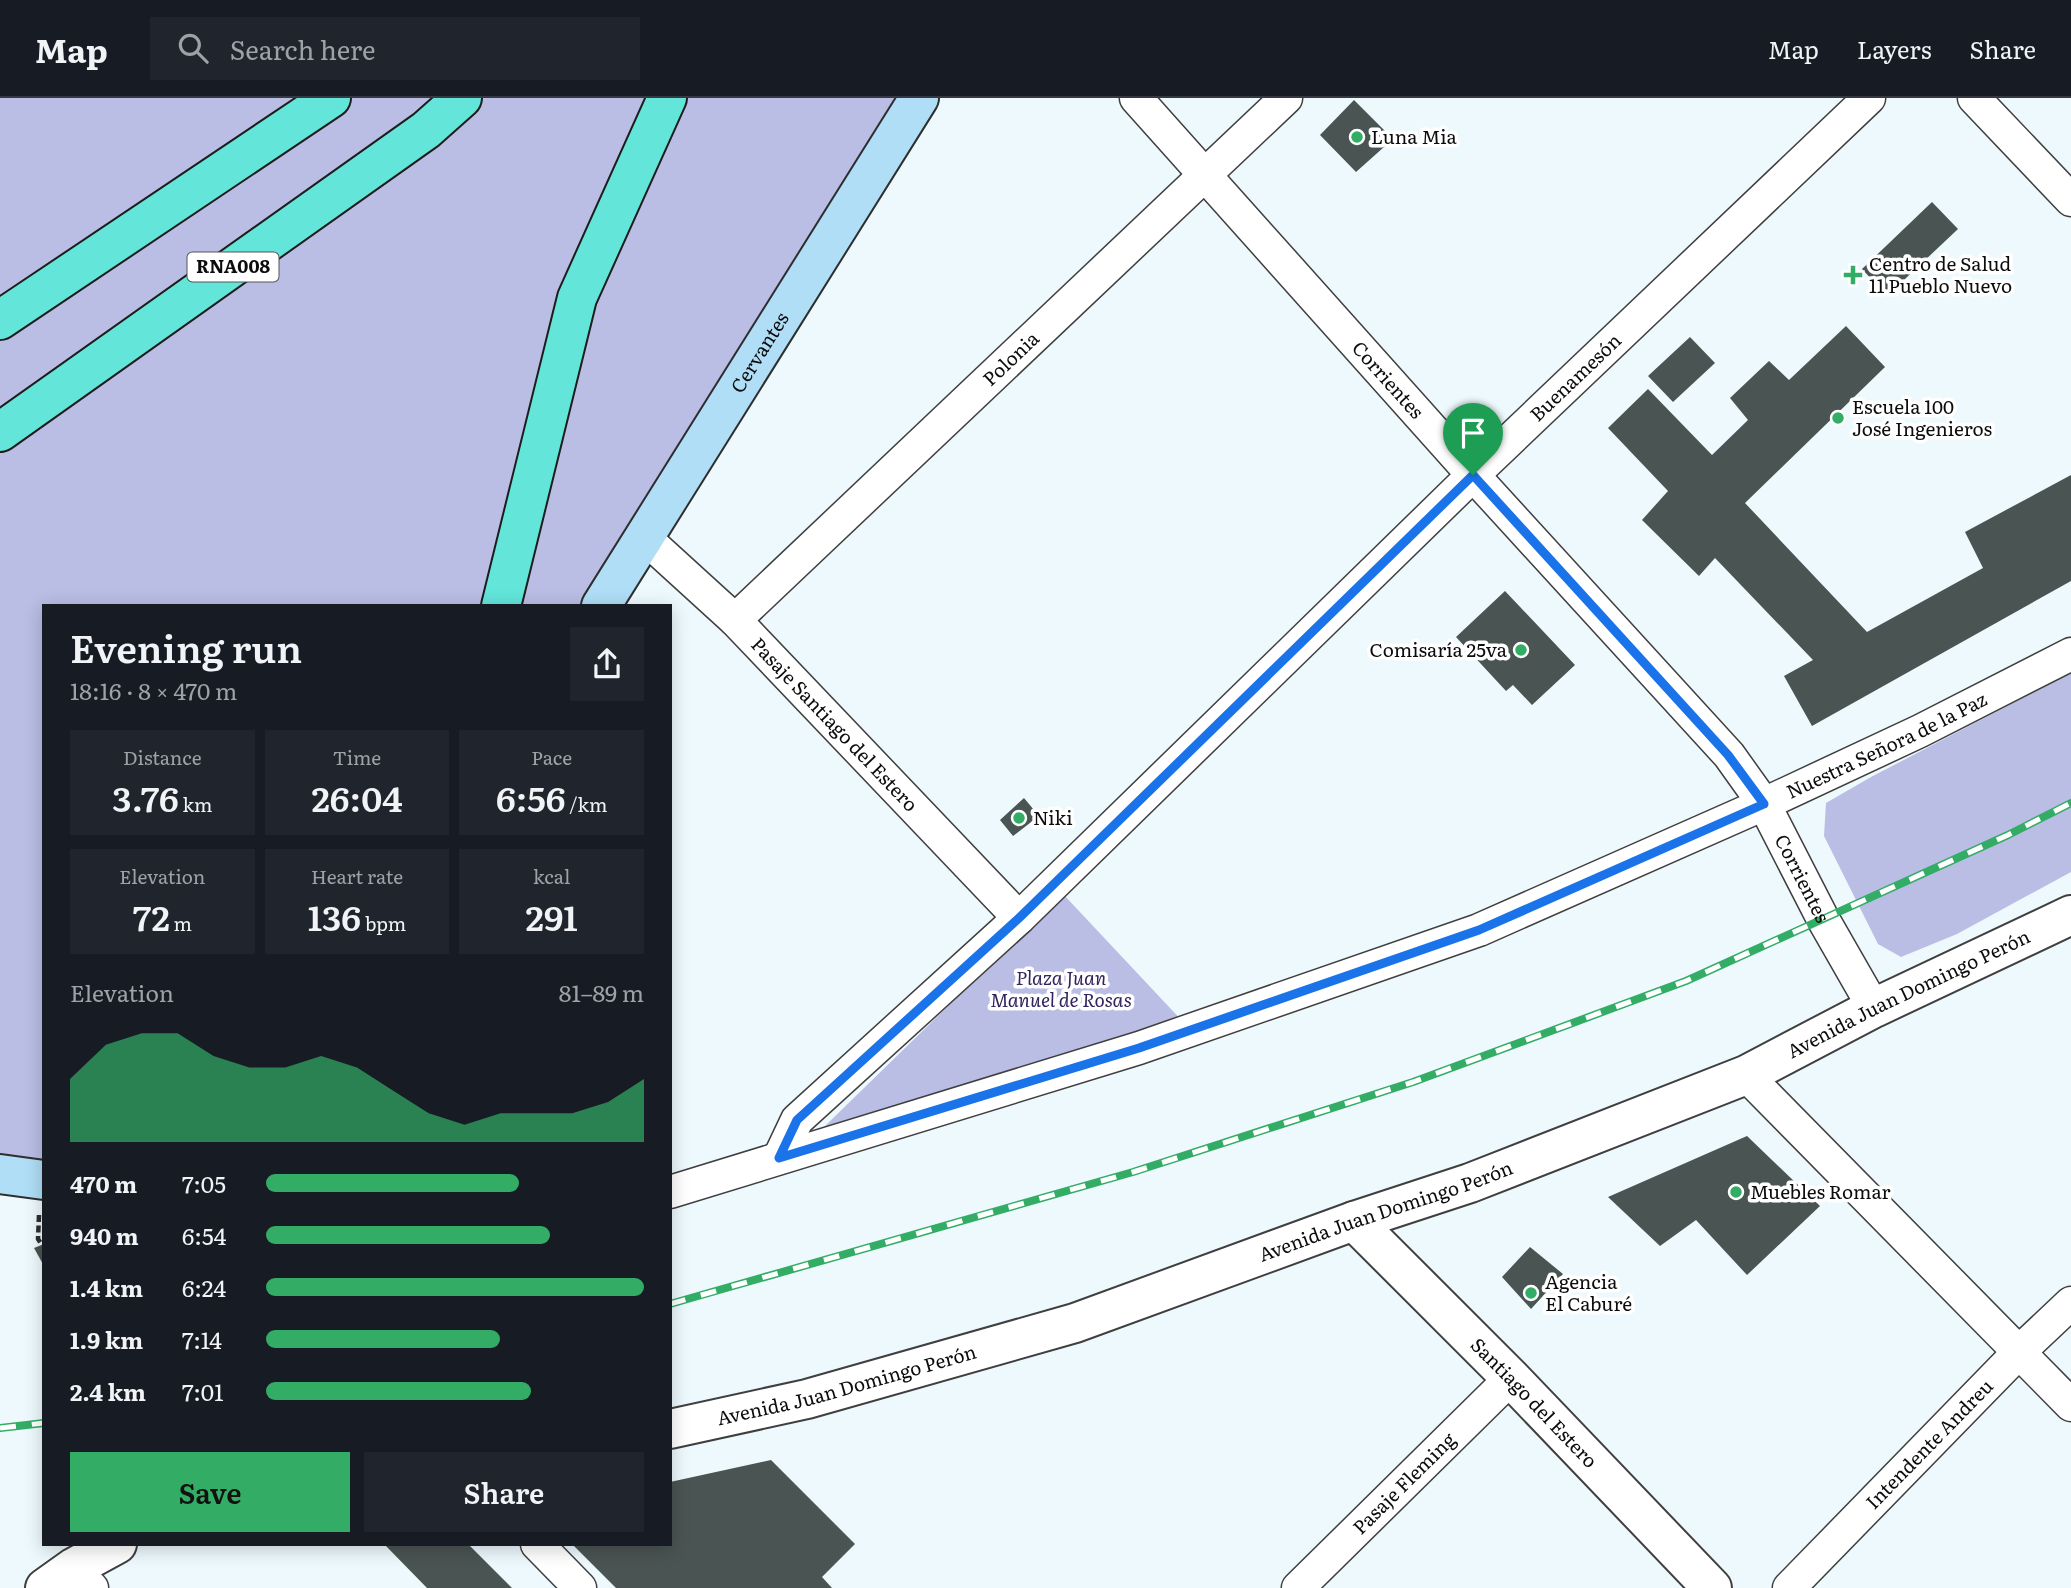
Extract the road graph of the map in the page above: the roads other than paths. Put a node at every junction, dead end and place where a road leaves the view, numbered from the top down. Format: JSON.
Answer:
{"nodes":[{"id":1,"x":331,"y":98,"type":"edge"},
{"id":2,"x":462,"y":98,"type":"edge"},
{"id":3,"x":667,"y":98,"type":"edge"},
{"id":4,"x":919,"y":98,"type":"edge"},
{"id":5,"x":1136,"y":98,"type":"edge"},
{"id":6,"x":1286,"y":98,"type":"edge"},
{"id":7,"x":1869,"y":98,"type":"edge"},
{"id":8,"x":1974,"y":98,"type":"edge"},
{"id":9,"x":1205,"y":177,"type":"junction"},
{"id":10,"x":2071,"y":200,"type":"edge"},
{"id":11,"x":0,"y":320,"type":"edge"},
{"id":12,"x":0,"y":432,"type":"edge"},
{"id":13,"x":1473,"y":475,"type":"junction"},
{"id":14,"x":645,"y":538,"type":"junction"},
{"id":15,"x":501,"y":604,"type":"edge"},
{"id":16,"x":602,"y":604,"type":"edge"},
{"id":17,"x":735,"y":621,"type":"junction"},
{"id":18,"x":2071,"y":654,"type":"edge"},
{"id":19,"x":1764,"y":804,"type":"junction"},
{"id":20,"x":2071,"y":915,"type":"edge"},
{"id":21,"x":1019,"y":918,"type":"junction"},
{"id":22,"x":1874,"y":1008,"type":"junction"},
{"id":23,"x":1746,"y":1075,"type":"junction"},
{"id":24,"x":779,"y":1158,"type":"junction"},
{"id":25,"x":0,"y":1174,"type":"edge"},
{"id":26,"x":42,"y":1180,"type":"edge"},
{"id":27,"x":672,"y":1191,"type":"edge"},
{"id":28,"x":1354,"y":1221,"type":"junction"},
{"id":29,"x":2071,"y":1303,"type":"edge"},
{"id":30,"x":2019,"y":1352,"type":"junction"},
{"id":31,"x":1511,"y":1378,"type":"junction"},
{"id":32,"x":2071,"y":1405,"type":"edge"},
{"id":33,"x":672,"y":1429,"type":"edge"},
{"id":34,"x":114,"y":1546,"type":"edge"},
{"id":35,"x":539,"y":1546,"type":"edge"},
{"id":36,"x":70,"y":1581,"type":"edge"},
{"id":37,"x":580,"y":1588,"type":"edge"},
{"id":38,"x":1298,"y":1588,"type":"edge"},
{"id":39,"x":1712,"y":1588,"type":"edge"},
{"id":40,"x":1789,"y":1588,"type":"edge"}],
"edges":[{"from":1,"to":11,"type":"highway"},
{"from":2,"to":12,"type":"highway","number":"RNA008"},
{"from":3,"to":15,"type":"highway"},
{"from":4,"to":14,"type":"main road","name":"Cervantes"},
{"from":5,"to":9,"type":"street","name":"Corrientes"},
{"from":6,"to":9,"type":"street","name":"Polonia"},
{"from":7,"to":13,"type":"street","name":"Buenamesón"},
{"from":8,"to":10,"type":"street"},
{"from":9,"to":13,"type":"street","name":"Corrientes"},
{"from":9,"to":17,"type":"street","name":"Polonia"},
{"from":13,"to":19,"type":"street","name":"Corrientes"},
{"from":13,"to":21,"type":"street","name":"Buenamesón"},
{"from":14,"to":16,"type":"main road","name":"Cervantes"},
{"from":14,"to":17,"type":"street","name":"Pasaje Santiago del Estero"},
{"from":17,"to":21,"type":"street","name":"Pasaje Santiago del Estero"},
{"from":18,"to":19,"type":"street","name":"Nuestra Señora de la Paz"},
{"from":19,"to":22,"type":"street","name":"Corrientes"},
{"from":19,"to":24,"type":"street","name":"Nuestra Señora de la Paz"},
{"from":20,"to":22,"type":"street","name":"Avenida Juan Domingo Perón"},
{"from":21,"to":24,"type":"street","name":"Buenamesón"},
{"from":22,"to":23,"type":"street","name":"Avenida Juan Domingo Perón"},
{"from":23,"to":28,"type":"street","name":"Avenida Juan Domingo Perón"},
{"from":23,"to":30,"type":"street"},
{"from":24,"to":27,"type":"street","name":"Nuestra Señora de la Paz"},
{"from":25,"to":26,"type":"main road"},
{"from":28,"to":31,"type":"street","name":"Santiago del Estero"},
{"from":28,"to":33,"type":"street","name":"Avenida Juan Domingo Perón"},
{"from":29,"to":30,"type":"street","name":"Intendente Andreu"},
{"from":30,"to":32,"type":"street"},
{"from":30,"to":40,"type":"street","name":"Intendente Andreu"},
{"from":31,"to":38,"type":"street","name":"Pasaje Fleming"},
{"from":31,"to":39,"type":"street","name":"Santiago del Estero"},
{"from":34,"to":36,"type":"street"},
{"from":35,"to":37,"type":"street"}]}
